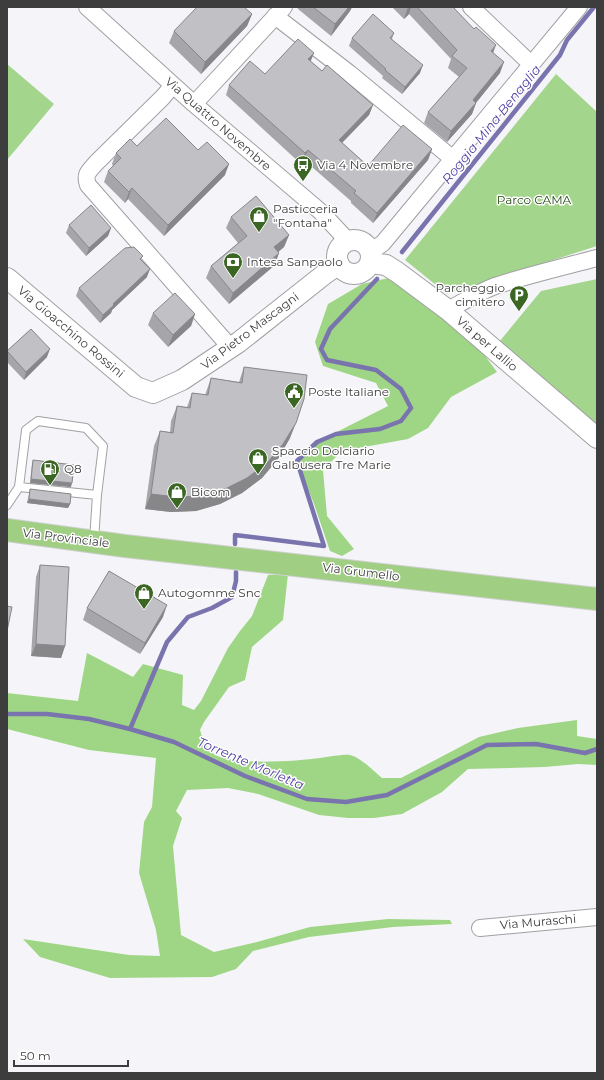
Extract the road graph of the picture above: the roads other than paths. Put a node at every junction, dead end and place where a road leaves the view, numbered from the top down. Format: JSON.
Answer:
{"nodes":[{"id":1,"x":87,"y":7,"type":"edge"},
{"id":2,"x":471,"y":7,"type":"edge"},
{"id":3,"x":579,"y":7,"type":"edge"},
{"id":4,"x":280,"y":11,"type":"edge"},
{"id":5,"x":531,"y":64,"type":"junction"},
{"id":6,"x":173,"y":85,"type":"junction"},
{"id":7,"x":194,"y":104,"type":"junction"},
{"id":8,"x":454,"y":157,"type":"junction"},
{"id":9,"x":348,"y":241,"type":"junction"},
{"id":10,"x":371,"y":257,"type":"junction"},
{"id":11,"x":597,"y":258,"type":"edge"},
{"id":12,"x":339,"y":264,"type":"junction"},
{"id":13,"x":7,"y":278,"type":"edge"},
{"id":14,"x":448,"y":310,"type":"junction"},
{"id":15,"x":231,"y":348,"type":"junction"},
{"id":16,"x":136,"y":387,"type":"joint"},
{"id":17,"x":597,"y":438,"type":"edge"},
{"id":18,"x":19,"y":487,"type":"junction"},
{"id":19,"x":97,"y":494,"type":"junction"},
{"id":20,"x":7,"y":504,"type":"edge"},
{"id":21,"x":7,"y":530,"type":"edge"},
{"id":22,"x":94,"y":541,"type":"junction"},
{"id":23,"x":125,"y":546,"type":"joint"},
{"id":24,"x":597,"y":599,"type":"edge"},
{"id":25,"x":597,"y":917,"type":"edge"},
{"id":26,"x":480,"y":928,"type":"dead end"}],
"edges":[{"from":1,"to":6,"type":"street","name":"Via Quattro Novembre"},
{"from":2,"to":5,"type":"street"},
{"from":3,"to":5,"type":"street"},
{"from":4,"to":7,"type":"street"},
{"from":4,"to":8,"type":"street"},
{"from":5,"to":8,"type":"street"},
{"from":6,"to":7,"type":"street","name":"Via Quattro Novembre"},
{"from":6,"to":15,"type":"street"},
{"from":7,"to":9,"type":"street","name":"Via Quattro Novembre"},
{"from":8,"to":10,"type":"street"},
{"from":9,"to":10,"type":"street"},
{"from":9,"to":12,"type":"street"},
{"from":10,"to":12,"type":"street"},
{"from":10,"to":14,"type":"street","name":"Via per Lallio"},
{"from":11,"to":14,"type":"street"},
{"from":12,"to":15,"type":"street","name":"Via Pietro Mascagni"},
{"from":13,"to":16,"type":"street","name":"Via Gioacchino Rossini"},
{"from":14,"to":17,"type":"street","name":"Via per Lallio"},
{"from":15,"to":16,"type":"street","name":"Via Pietro Mascagni"},
{"from":18,"to":19,"type":"lane"},
{"from":18,"to":19,"type":"lane"},
{"from":18,"to":20,"type":"lane"},
{"from":19,"to":22,"type":"lane"},
{"from":21,"to":22,"type":"main road","name":"Via Provinciale"},
{"from":22,"to":23,"type":"main road","name":"Via Provinciale"},
{"from":23,"to":24,"type":"main road","name":"Via Grumello"},
{"from":25,"to":26,"type":"street","name":"Via Muraschi"}]}
